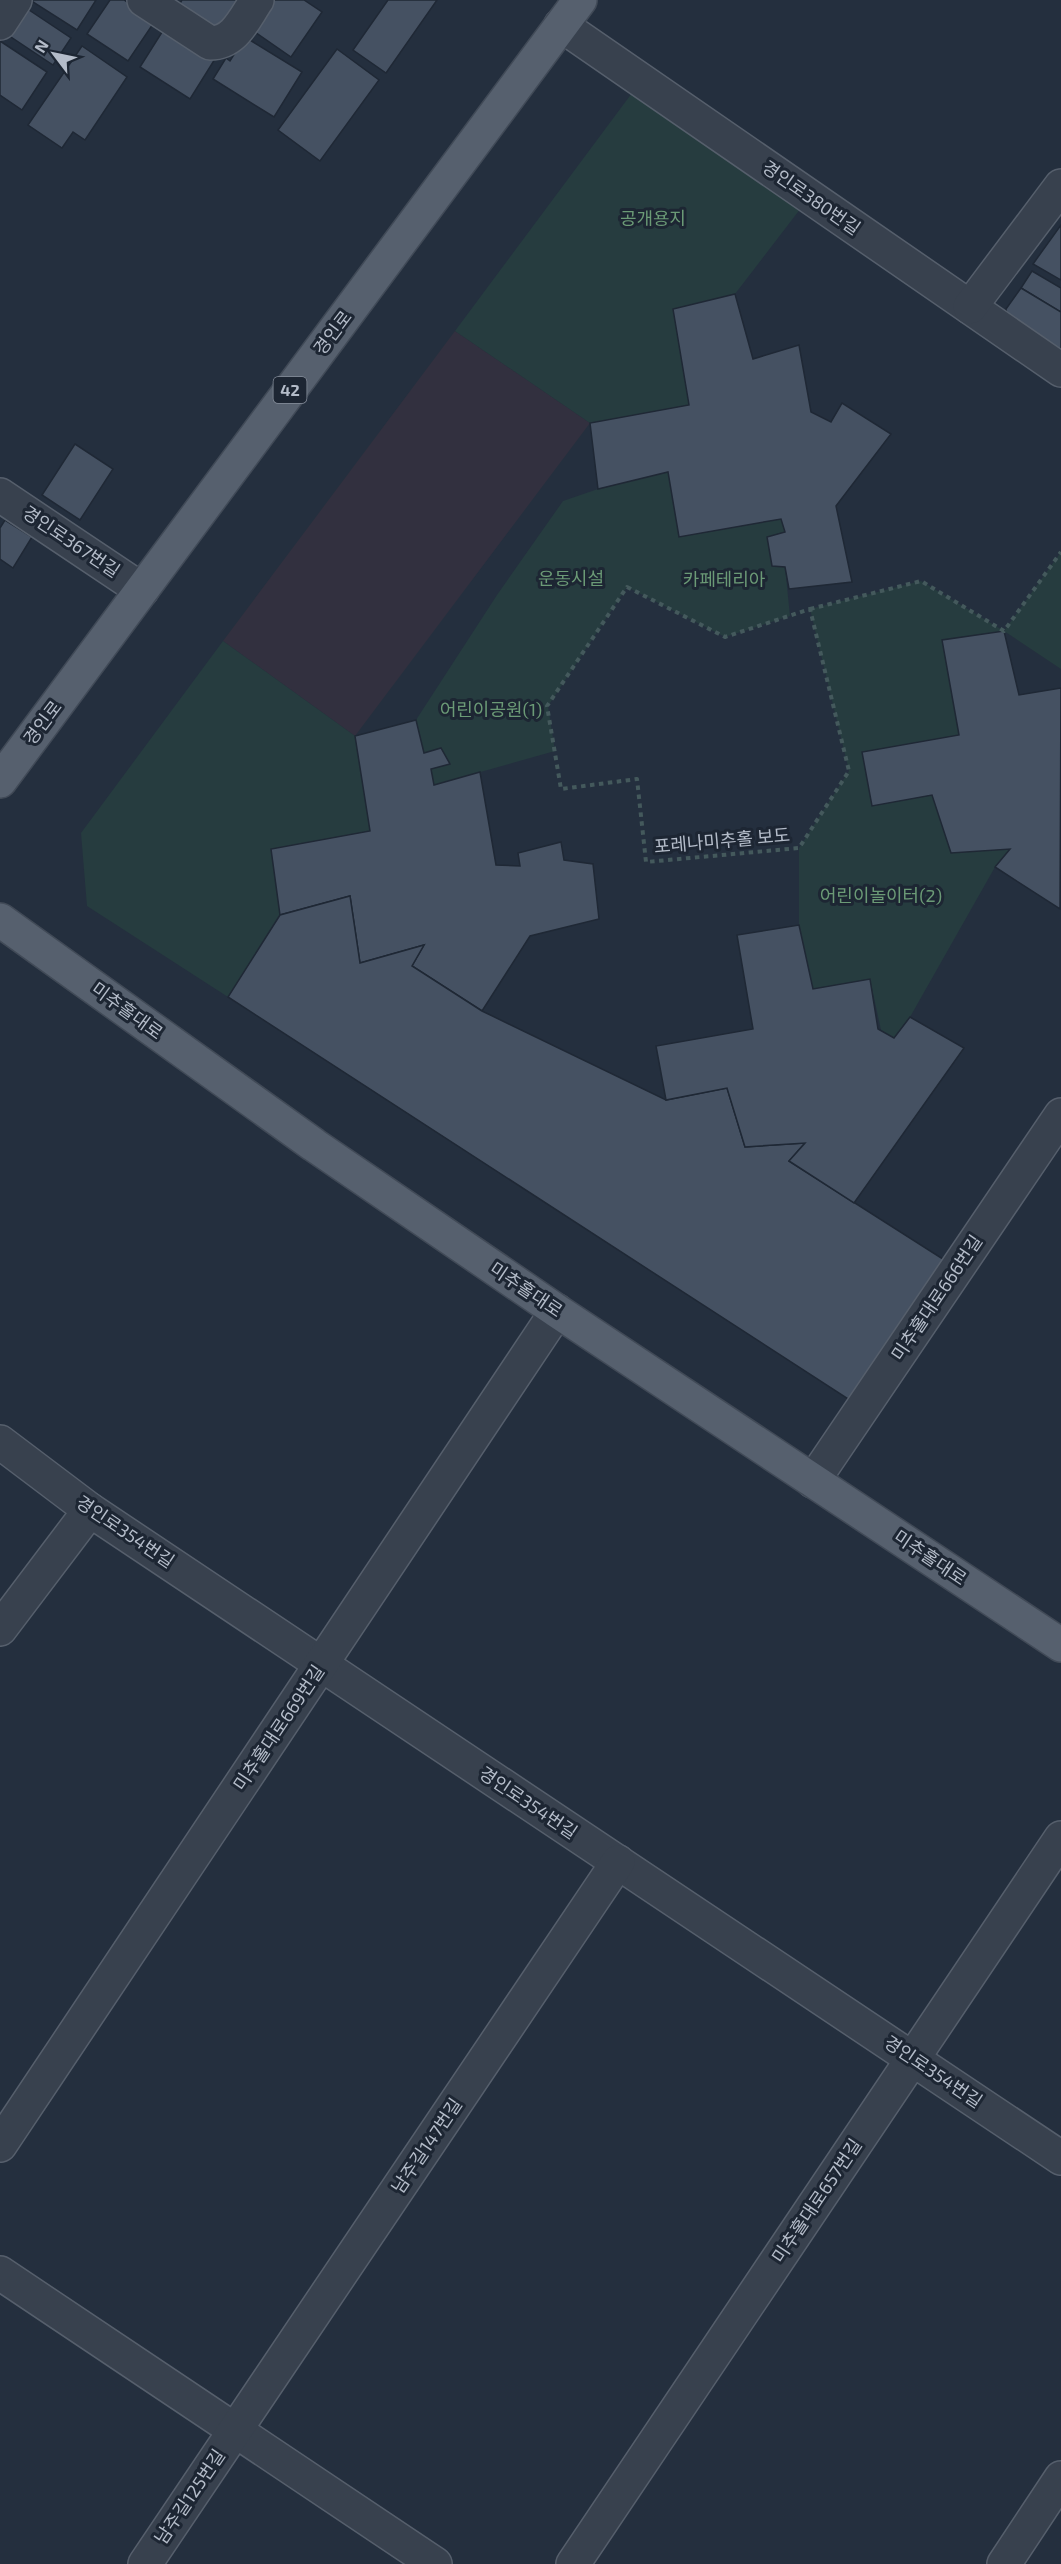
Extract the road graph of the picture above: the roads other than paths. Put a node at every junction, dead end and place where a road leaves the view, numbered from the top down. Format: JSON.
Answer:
{"nodes":[{"id":1,"x":15,"y":0,"type":"edge"},
{"id":2,"x":144,"y":0,"type":"edge"},
{"id":3,"x":257,"y":0,"type":"edge"},
{"id":4,"x":570,"y":13,"type":"edge"},
{"id":5,"x":0,"y":23,"type":"edge"},
{"id":6,"x":1061,"y":186,"type":"edge"},
{"id":7,"x":970,"y":307,"type":"junction"},
{"id":8,"x":1061,"y":370,"type":"edge"},
{"id":9,"x":0,"y":495,"type":"edge"},
{"id":10,"x":142,"y":590,"type":"junction"},
{"id":11,"x":0,"y":781,"type":"edge"},
{"id":12,"x":0,"y":920,"type":"edge"},
{"id":13,"x":1061,"y":1115,"type":"edge"},
{"id":14,"x":557,"y":1311,"type":"junction"},
{"id":15,"x":0,"y":1442,"type":"edge"},
{"id":16,"x":813,"y":1481,"type":"junction"},
{"id":17,"x":90,"y":1510,"type":"junction"},
{"id":18,"x":0,"y":1629,"type":"edge"},
{"id":19,"x":1061,"y":1645,"type":"edge"},
{"id":20,"x":321,"y":1665,"type":"junction"},
{"id":21,"x":1061,"y":1838,"type":"edge"},
{"id":22,"x":618,"y":1862,"type":"junction"},
{"id":23,"x":912,"y":2059,"type":"junction"},
{"id":24,"x":0,"y":2145,"type":"edge"},
{"id":25,"x":1061,"y":2158,"type":"edge"},
{"id":26,"x":0,"y":2273,"type":"edge"},
{"id":27,"x":235,"y":2431,"type":"junction"},
{"id":28,"x":1061,"y":2478,"type":"edge"},
{"id":29,"x":145,"y":2564,"type":"edge"},
{"id":30,"x":435,"y":2564,"type":"edge"},
{"id":31,"x":573,"y":2564,"type":"edge"},
{"id":32,"x":1004,"y":2564,"type":"edge"}],
"edges":[{"from":1,"to":5,"type":"street"},
{"from":2,"to":3,"type":"street"},
{"from":4,"to":7,"type":"street","name":"경인로380번길"},
{"from":4,"to":10,"type":"main road","name":"경인로","number":"42"},
{"from":6,"to":7,"type":"street"},
{"from":7,"to":8,"type":"street","name":"경인로380번길"},
{"from":9,"to":10,"type":"street","name":"경인로367번길"},
{"from":10,"to":11,"type":"main road","name":"경인로","number":"42"},
{"from":12,"to":14,"type":"main road","name":"미추홀대로"},
{"from":13,"to":16,"type":"street","name":"미추홀대로666번길"},
{"from":14,"to":16,"type":"main road","name":"미추홀대로"},
{"from":14,"to":20,"type":"street","name":"미추홀대로669번길"},
{"from":15,"to":17,"type":"street","name":"경인로354번길"},
{"from":16,"to":19,"type":"main road","name":"미추홀대로"},
{"from":17,"to":18,"type":"street"},
{"from":17,"to":20,"type":"street","name":"경인로354번길"},
{"from":20,"to":22,"type":"street","name":"경인로354번길"},
{"from":20,"to":24,"type":"street","name":"미추홀대로669번길"},
{"from":21,"to":23,"type":"street","name":"미추홀대로657번길"},
{"from":22,"to":23,"type":"street","name":"경인로354번길"},
{"from":22,"to":27,"type":"street","name":"남주길147번길"},
{"from":23,"to":25,"type":"street","name":"경인로354번길"},
{"from":23,"to":31,"type":"street","name":"미추홀대로657번길"},
{"from":26,"to":27,"type":"street"},
{"from":27,"to":29,"type":"street","name":"남주길125번길"},
{"from":27,"to":30,"type":"street"},
{"from":28,"to":32,"type":"street"}]}
